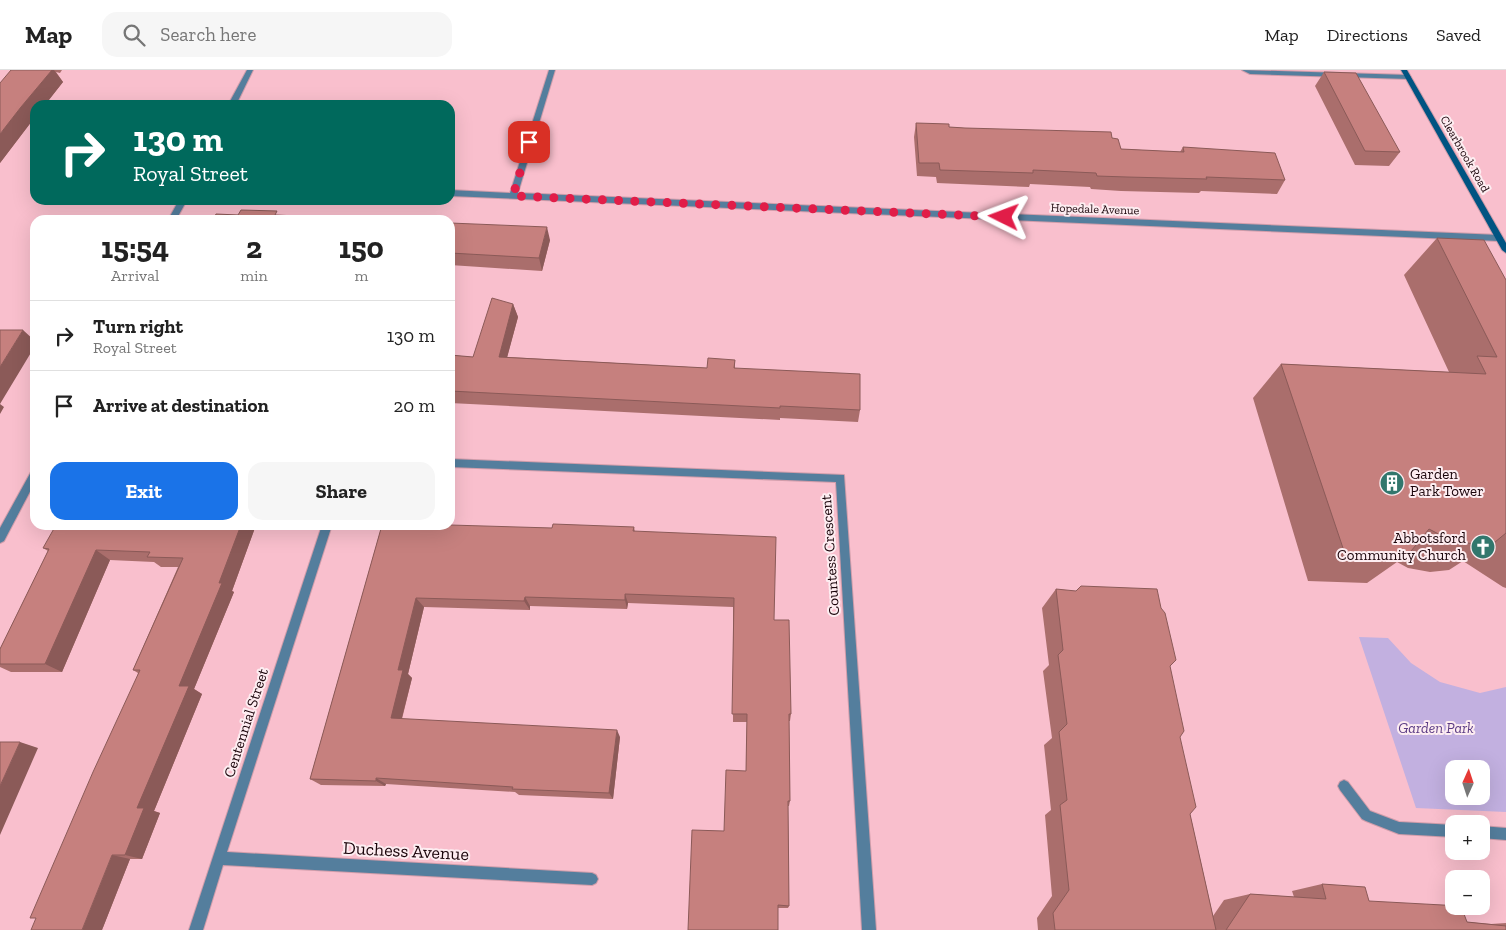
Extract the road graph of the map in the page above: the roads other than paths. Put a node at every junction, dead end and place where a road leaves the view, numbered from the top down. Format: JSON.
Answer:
{"nodes":[{"id":1,"x":250,"y":70,"type":"edge"},
{"id":2,"x":552,"y":70,"type":"edge"},
{"id":3,"x":1245,"y":70,"type":"edge"},
{"id":4,"x":1406,"y":73,"type":"edge"},
{"id":5,"x":235,"y":100,"type":"edge"},
{"id":6,"x":455,"y":193,"type":"edge"},
{"id":7,"x":513,"y":196,"type":"junction"},
{"id":8,"x":1499,"y":238,"type":"junction"},
{"id":9,"x":1506,"y":250,"type":"edge"},
{"id":10,"x":455,"y":462,"type":"edge"},
{"id":11,"x":30,"y":482,"type":"edge"},
{"id":12,"x":325,"y":530,"type":"edge"},
{"id":13,"x":0,"y":538,"type":"edge"},
{"id":14,"x":1344,"y":786,"type":"dead end"},
{"id":15,"x":1445,"y":831,"type":"edge"},
{"id":16,"x":1490,"y":833,"type":"edge"},
{"id":17,"x":1506,"y":834,"type":"edge"},
{"id":18,"x":218,"y":858,"type":"junction"},
{"id":19,"x":592,"y":879,"type":"dead end"},
{"id":20,"x":196,"y":930,"type":"edge"},
{"id":21,"x":869,"y":930,"type":"edge"}],
"edges":[{"from":1,"to":5,"type":"street"},
{"from":2,"to":7,"type":"street"},
{"from":3,"to":4,"type":"street"},
{"from":4,"to":8,"type":"main road","name":"Clearbrook Road"},
{"from":6,"to":7,"type":"street","name":"Hopedale Avenue"},
{"from":7,"to":8,"type":"street","name":"Hopedale Avenue"},
{"from":8,"to":9,"type":"main road","name":"Clearbrook Road"},
{"from":10,"to":21,"type":"street","name":"Countess Crescent"},
{"from":11,"to":13,"type":"street"},
{"from":12,"to":18,"type":"street","name":"Centennial Street"},
{"from":14,"to":15,"type":"street"},
{"from":16,"to":17,"type":"street"},
{"from":18,"to":19,"type":"street","name":"Duchess Avenue"},
{"from":18,"to":20,"type":"street","name":"Centennial Street"}]}
